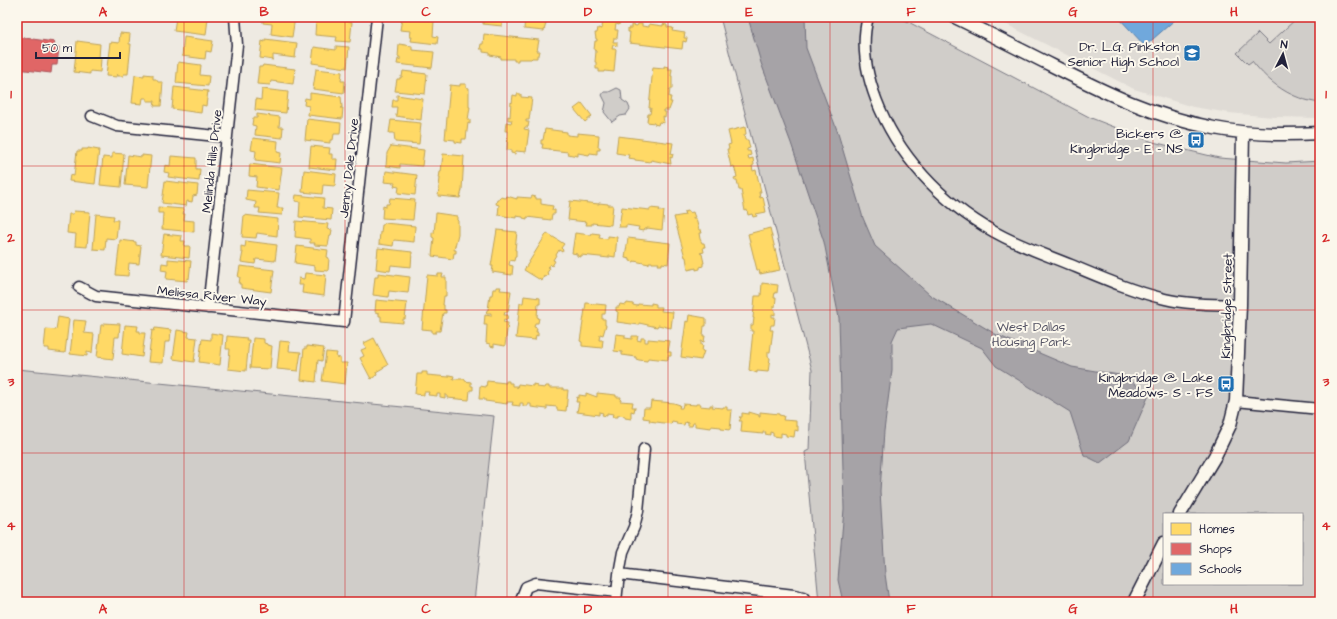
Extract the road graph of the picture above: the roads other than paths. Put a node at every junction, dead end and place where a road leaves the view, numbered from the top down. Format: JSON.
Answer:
{"nodes":[{"id":1,"x":235,"y":17,"type":"edge"},
{"id":2,"x":377,"y":17,"type":"edge"},
{"id":3,"x":868,"y":17,"type":"edge"},
{"id":4,"x":955,"y":17,"type":"edge"},
{"id":5,"x":92,"y":116,"type":"dead end"},
{"id":6,"x":1243,"y":132,"type":"junction"},
{"id":7,"x":1320,"y":133,"type":"edge"},
{"id":8,"x":227,"y":137,"type":"junction"},
{"id":9,"x":79,"y":287,"type":"dead end"},
{"id":10,"x":1240,"y":305,"type":"junction"},
{"id":11,"x":208,"y":308,"type":"junction"},
{"id":12,"x":344,"y":322,"type":"joint"},
{"id":13,"x":1236,"y":401,"type":"junction"},
{"id":14,"x":1320,"y":409,"type":"edge"},
{"id":15,"x":644,"y":449,"type":"dead end"},
{"id":16,"x":1181,"y":513,"type":"edge"},
{"id":17,"x":1163,"y":544,"type":"edge"},
{"id":18,"x":619,"y":574,"type":"junction"},
{"id":19,"x":616,"y":597,"type":"edge"},
{"id":20,"x":521,"y":602,"type":"edge"},
{"id":21,"x":807,"y":602,"type":"edge"},
{"id":22,"x":1134,"y":602,"type":"edge"}],
"edges":[{"from":1,"to":8,"type":"street","name":"Melinda Hills Drive"},
{"from":2,"to":12,"type":"street","name":"Jenny Dale Drive"},
{"from":3,"to":10,"type":"street"},
{"from":4,"to":6,"type":"street"},
{"from":5,"to":8,"type":"street"},
{"from":6,"to":7,"type":"street"},
{"from":6,"to":10,"type":"street","name":"Kingbridge Street"},
{"from":8,"to":11,"type":"street","name":"Melinda Hills Drive"},
{"from":9,"to":11,"type":"street","name":"Melissa River Way"},
{"from":10,"to":13,"type":"street","name":"Kingbridge Street"},
{"from":11,"to":12,"type":"street","name":"Melissa River Way"},
{"from":13,"to":14,"type":"street"},
{"from":13,"to":16,"type":"street","name":"Kingbridge Street"},
{"from":15,"to":18,"type":"street"},
{"from":17,"to":22,"type":"street"},
{"from":18,"to":19,"type":"street"},
{"from":18,"to":21,"type":"street"},
{"from":19,"to":20,"type":"street"}]}
